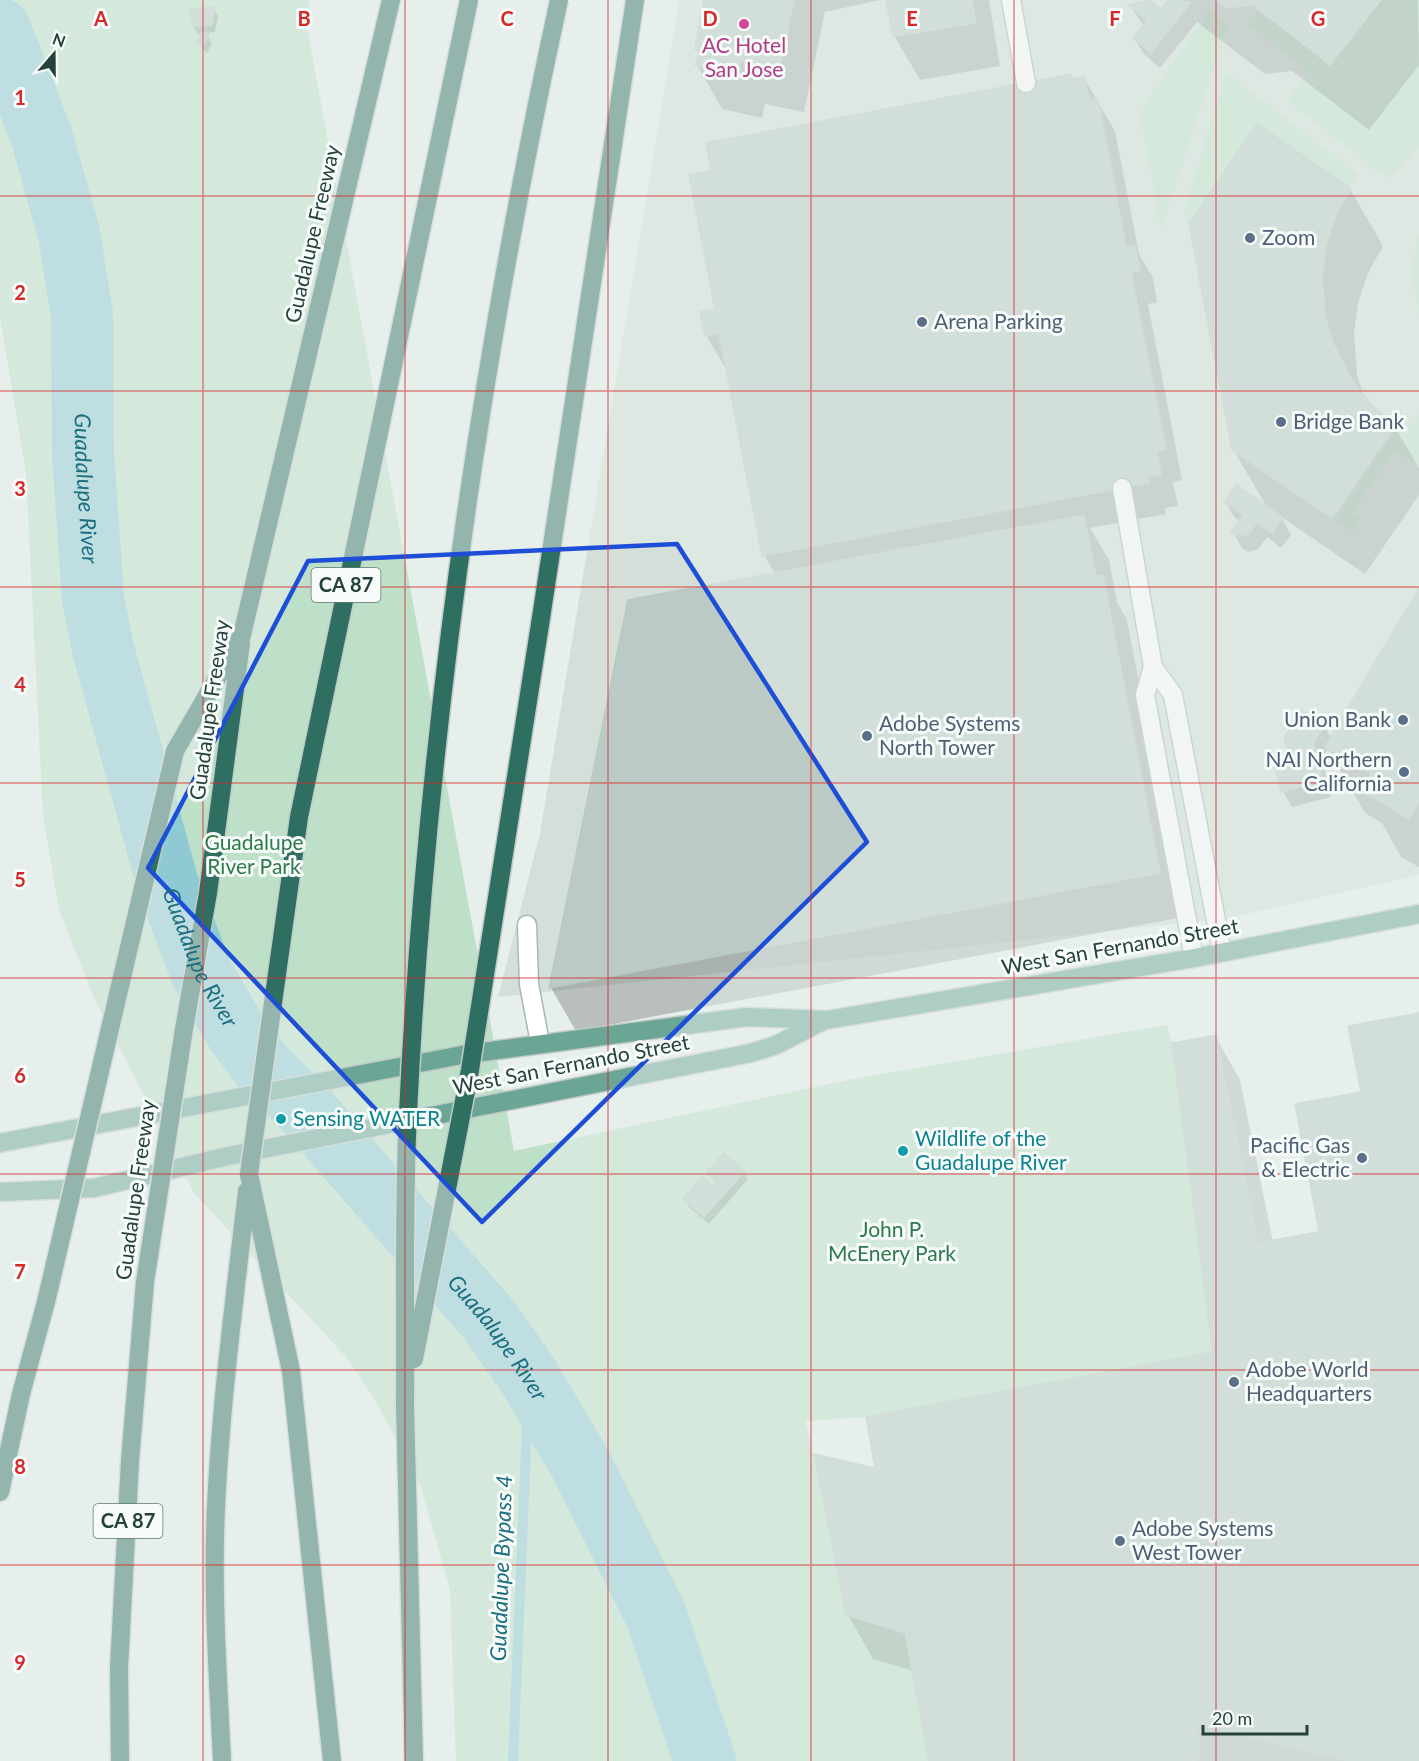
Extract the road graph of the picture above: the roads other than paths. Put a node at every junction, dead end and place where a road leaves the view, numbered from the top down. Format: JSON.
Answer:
{"nodes":[{"id":1,"x":392,"y":0,"type":"edge"},
{"id":2,"x":469,"y":0,"type":"edge"},
{"id":3,"x":559,"y":0,"type":"edge"},
{"id":4,"x":635,"y":0,"type":"edge"},
{"id":5,"x":1011,"y":0,"type":"edge"},
{"id":6,"x":1026,"y":83,"type":"dead end"},
{"id":7,"x":1122,"y":488,"type":"dead end"},
{"id":8,"x":242,"y":635,"type":"junction"},
{"id":9,"x":1153,"y":667,"type":"junction"},
{"id":10,"x":1186,"y":763,"type":"junction"},
{"id":11,"x":1158,"y":768,"type":"junction"},
{"id":12,"x":1419,"y":914,"type":"edge"},
{"id":13,"x":527,"y":925,"type":"dead end"},
{"id":14,"x":1222,"y":952,"type":"junction"},
{"id":15,"x":1194,"y":958,"type":"junction"},
{"id":16,"x":827,"y":1020,"type":"junction"},
{"id":17,"x":540,"y":1042,"type":"junction"},
{"id":18,"x":0,"y":1143,"type":"edge"},
{"id":19,"x":249,"y":1174,"type":"junction"},
{"id":20,"x":0,"y":1192,"type":"edge"},
{"id":21,"x":405,"y":1405,"type":"junction"},
{"id":22,"x":0,"y":1492,"type":"edge"},
{"id":23,"x":120,"y":1761,"type":"edge"},
{"id":24,"x":222,"y":1761,"type":"edge"},
{"id":25,"x":332,"y":1761,"type":"edge"},
{"id":26,"x":414,"y":1761,"type":"edge"}],
"edges":[{"from":1,"to":8,"type":"highway","name":"Guadalupe Freeway","number":"CA 87"},
{"from":2,"to":19,"type":"highway","number":"CA 87","bridge":true},
{"from":3,"to":21,"type":"highway","bridge":true},
{"from":4,"to":21,"type":"highway","bridge":true},
{"from":5,"to":6,"type":"lane"},
{"from":7,"to":9,"type":"lane"},
{"from":8,"to":22,"type":"highway","bridge":true},
{"from":8,"to":23,"type":"highway","name":"Guadalupe Freeway","number":"CA 87","bridge":true},
{"from":9,"to":10,"type":"lane"},
{"from":9,"to":11,"type":"lane"},
{"from":10,"to":11,"type":"lane"},
{"from":10,"to":14,"type":"lane"},
{"from":11,"to":15,"type":"lane"},
{"from":12,"to":14,"type":"main road","name":"West San Fernando Street"},
{"from":13,"to":17,"type":"lane"},
{"from":14,"to":15,"type":"main road","name":"West San Fernando Street"},
{"from":15,"to":16,"type":"main road","name":"West San Fernando Street"},
{"from":16,"to":17,"type":"main road","name":"West San Fernando Street"},
{"from":16,"to":20,"type":"main road","name":"West San Fernando Street","bridge":true},
{"from":17,"to":18,"type":"main road","name":"West San Fernando Street","bridge":true},
{"from":19,"to":24,"type":"highway","number":"CA 87"},
{"from":19,"to":25,"type":"highway"},
{"from":21,"to":26,"type":"highway"}]}
